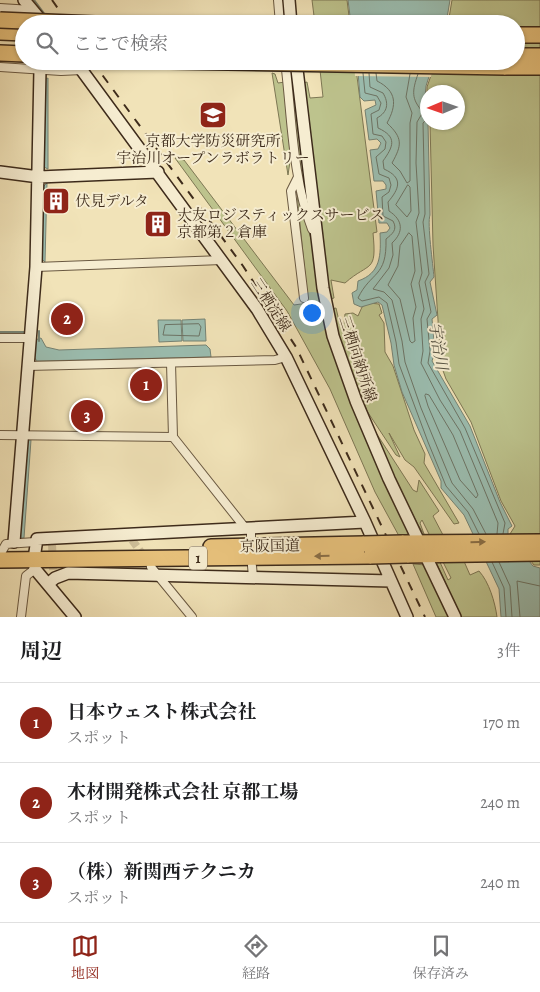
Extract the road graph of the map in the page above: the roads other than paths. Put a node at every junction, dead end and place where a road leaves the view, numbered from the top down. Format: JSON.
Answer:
{"nodes":[{"id":1,"x":24,"y":0,"type":"edge"},
{"id":2,"x":278,"y":0,"type":"edge"},
{"id":3,"x":289,"y":0,"type":"edge"},
{"id":4,"x":0,"y":8,"type":"edge"},
{"id":5,"x":32,"y":10,"type":"junction"},
{"id":6,"x":36,"y":15,"type":"edge"},
{"id":7,"x":279,"y":15,"type":"edge"},
{"id":8,"x":290,"y":15,"type":"edge"},
{"id":9,"x":0,"y":20,"type":"edge"},
{"id":10,"x":15,"y":21,"type":"edge"},
{"id":11,"x":0,"y":32,"type":"edge"},
{"id":12,"x":15,"y":33,"type":"edge"},
{"id":13,"x":525,"y":35,"type":"edge"},
{"id":14,"x":540,"y":35,"type":"edge"},
{"id":15,"x":0,"y":40,"type":"edge"},
{"id":16,"x":15,"y":41,"type":"edge"},
{"id":17,"x":525,"y":47,"type":"edge"},
{"id":18,"x":540,"y":47,"type":"edge"},
{"id":19,"x":0,"y":53,"type":"edge"},
{"id":20,"x":15,"y":54,"type":"edge"},
{"id":21,"x":525,"y":56,"type":"edge"},
{"id":22,"x":540,"y":56,"type":"edge"},
{"id":23,"x":0,"y":66,"type":"edge"},
{"id":24,"x":525,"y":67,"type":"edge"},
{"id":25,"x":540,"y":67,"type":"edge"},
{"id":26,"x":15,"y":68,"type":"edge"},
{"id":27,"x":40,"y":70,"type":"joint"},
{"id":28,"x":65,"y":70,"type":"edge"},
{"id":29,"x":82,"y":70,"type":"edge"},
{"id":30,"x":286,"y":70,"type":"edge"},
{"id":31,"x":297,"y":70,"type":"edge"},
{"id":32,"x":0,"y":172,"type":"edge"},
{"id":33,"x":158,"y":172,"type":"junction"},
{"id":34,"x":44,"y":176,"type":"junction"},
{"id":35,"x":298,"y":177,"type":"junction"},
{"id":36,"x":318,"y":242,"type":"junction"},
{"id":37,"x":222,"y":260,"type":"junction"},
{"id":38,"x":40,"y":266,"type":"junction"},
{"id":39,"x":304,"y":298,"type":"dead end"},
{"id":40,"x":0,"y":338,"type":"edge"},
{"id":41,"x":30,"y":338,"type":"junction"},
{"id":42,"x":286,"y":358,"type":"junction"},
{"id":43,"x":170,"y":363,"type":"junction"},
{"id":44,"x":34,"y":366,"type":"junction"},
{"id":45,"x":0,"y":435,"type":"edge"},
{"id":46,"x":23,"y":436,"type":"junction"},
{"id":47,"x":173,"y":436,"type":"junction"},
{"id":48,"x":366,"y":522,"type":"junction"},
{"id":49,"x":250,"y":532,"type":"junction"},
{"id":50,"x":540,"y":542,"type":"edge"},
{"id":51,"x":427,"y":549,"type":"junction"},
{"id":52,"x":540,"y":553,"type":"edge"},
{"id":53,"x":18,"y":555,"type":"edge"},
{"id":54,"x":154,"y":571,"type":"junction"},
{"id":55,"x":52,"y":577,"type":"junction"},
{"id":56,"x":391,"y":581,"type":"junction"},
{"id":57,"x":21,"y":617,"type":"edge"},
{"id":58,"x":75,"y":617,"type":"edge"},
{"id":59,"x":192,"y":617,"type":"edge"},
{"id":60,"x":406,"y":617,"type":"edge"},
{"id":61,"x":455,"y":617,"type":"edge"}],
"edges":[{"from":1,"to":5,"type":"street"},
{"from":2,"to":7,"type":"street"},
{"from":3,"to":8,"type":"street"},
{"from":4,"to":5,"type":"street"},
{"from":5,"to":6,"type":"street"},
{"from":9,"to":10,"type":"highway","bridge":true},
{"from":11,"to":12,"type":"highway"},
{"from":13,"to":14,"type":"highway"},
{"from":15,"to":16,"type":"highway"},
{"from":17,"to":18,"type":"highway"},
{"from":19,"to":20,"type":"highway"},
{"from":21,"to":22,"type":"highway"},
{"from":23,"to":26,"type":"street"},
{"from":24,"to":25,"type":"highway","bridge":true},
{"from":27,"to":28,"type":"street"},
{"from":27,"to":34,"type":"street"},
{"from":29,"to":33,"type":"street","name":"三栖淀線"},
{"from":30,"to":35,"type":"street"},
{"from":31,"to":36,"type":"street","name":"三栖向納所線"},
{"from":32,"to":34,"type":"street"},
{"from":33,"to":34,"type":"street"},
{"from":33,"to":37,"type":"street","name":"三栖淀線"},
{"from":34,"to":38,"type":"street"},
{"from":35,"to":36,"type":"street"},
{"from":35,"to":39,"type":"street"},
{"from":36,"to":51,"type":"street","name":"三栖向納所線"},
{"from":37,"to":38,"type":"street"},
{"from":37,"to":42,"type":"street","name":"三栖淀線"},
{"from":38,"to":41,"type":"street"},
{"from":40,"to":41,"type":"street"},
{"from":41,"to":44,"type":"street"},
{"from":42,"to":43,"type":"street"},
{"from":42,"to":48,"type":"street","name":"三栖淀線"},
{"from":43,"to":44,"type":"street"},
{"from":43,"to":47,"type":"street"},
{"from":44,"to":46,"type":"street"},
{"from":45,"to":46,"type":"street"},
{"from":46,"to":47,"type":"street"},
{"from":46,"to":53,"type":"street"},
{"from":47,"to":49,"type":"street"},
{"from":48,"to":49,"type":"street"},
{"from":48,"to":56,"type":"street","name":"三栖淀線"},
{"from":49,"to":53,"type":"street"},
{"from":51,"to":50,"type":"highway","name":"京阪国道","number":"1","one_way":true},
{"from":51,"to":52,"type":"highway","name":"京阪国道","number":"1"},
{"from":51,"to":53,"type":"highway","name":"京阪国道","number":"1","bridge":true},
{"from":51,"to":61,"type":"street","name":"三栖向納所線"},
{"from":53,"to":55,"type":"street"},
{"from":53,"to":57,"type":"street"},
{"from":54,"to":55,"type":"street"},
{"from":54,"to":56,"type":"street"},
{"from":54,"to":59,"type":"street"},
{"from":55,"to":58,"type":"street"},
{"from":56,"to":60,"type":"street","name":"三栖淀線"}]}
